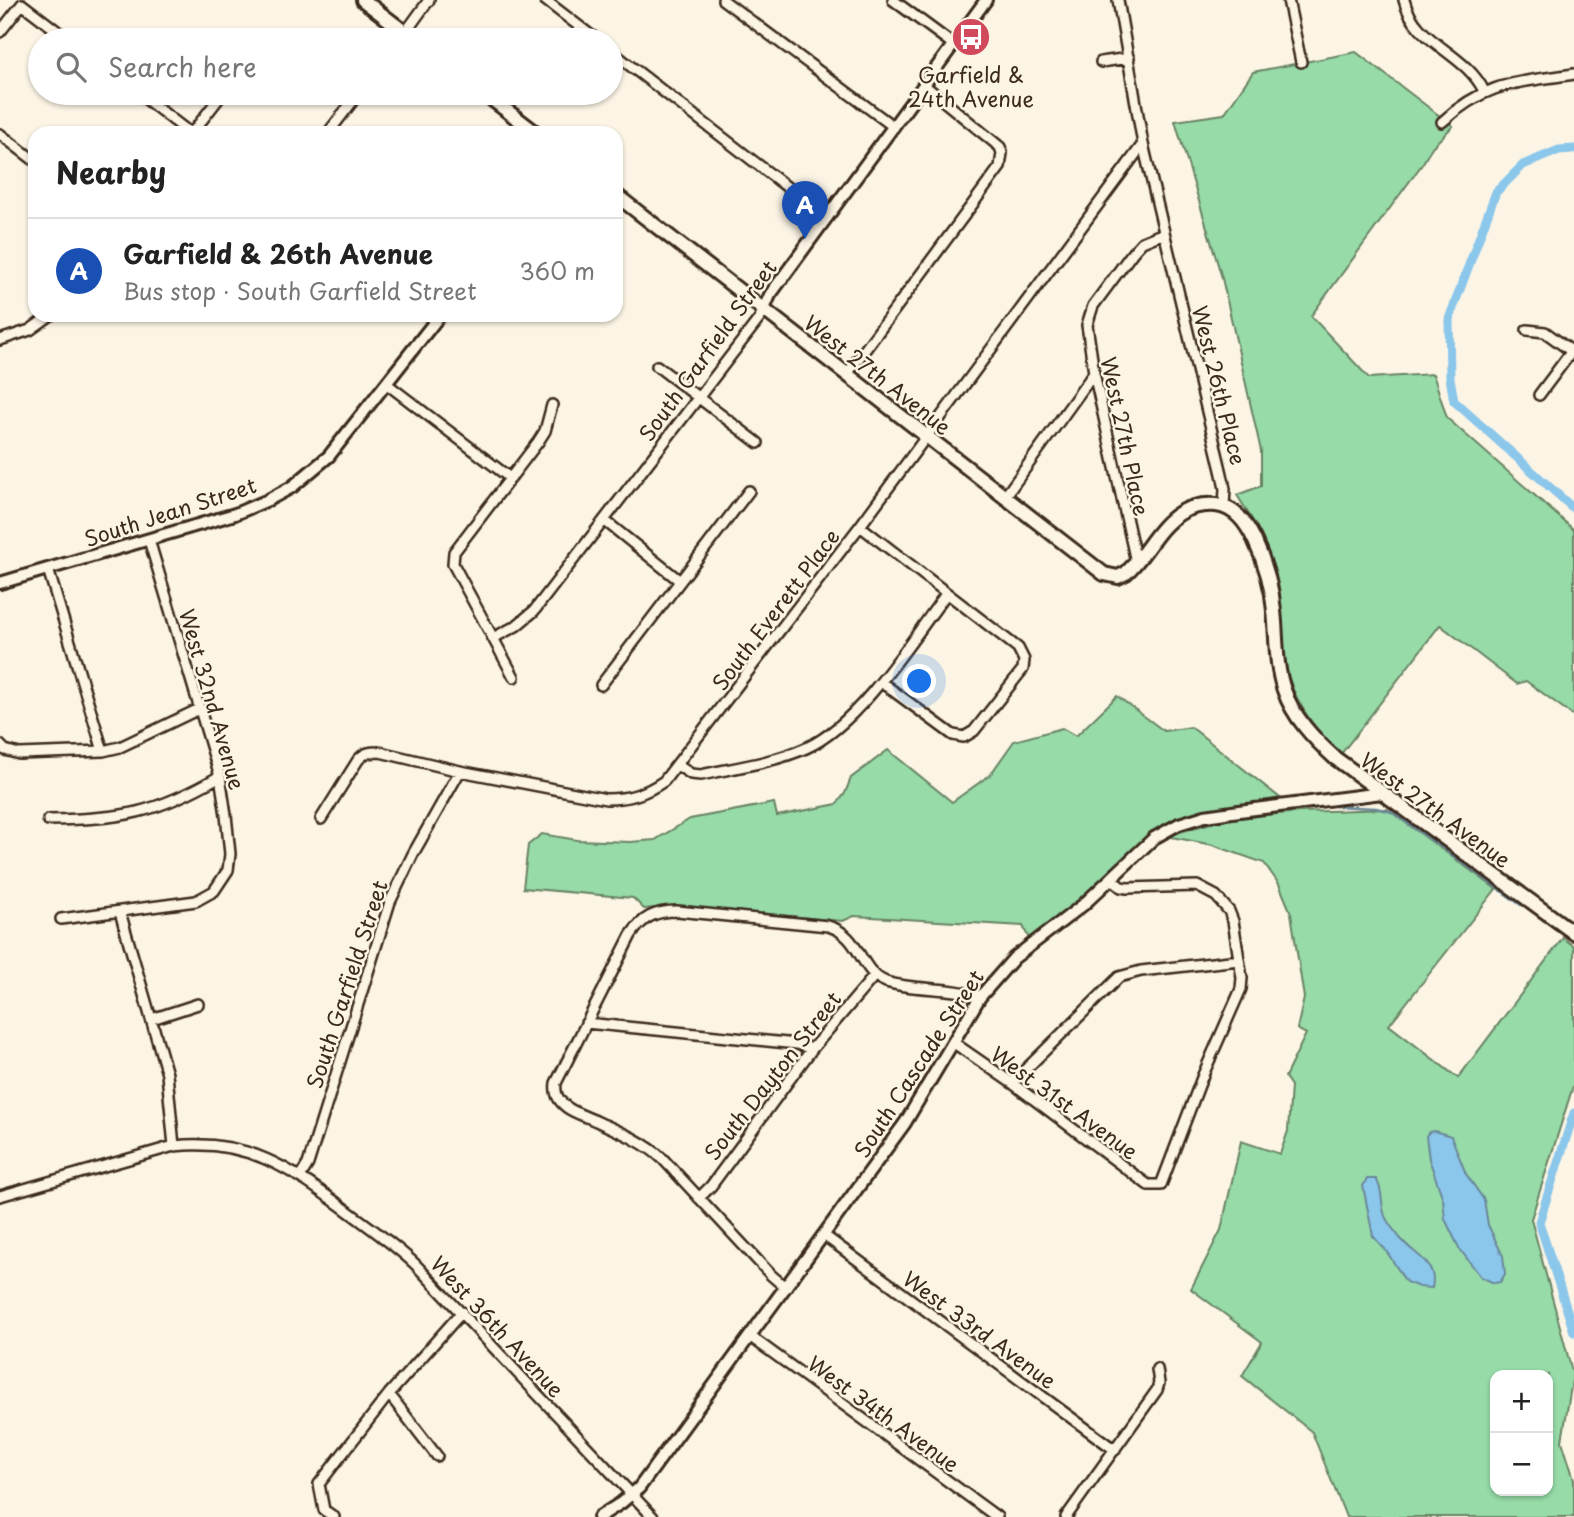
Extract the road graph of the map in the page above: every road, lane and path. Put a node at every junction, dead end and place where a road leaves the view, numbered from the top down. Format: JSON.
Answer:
{"nodes":[{"id":1,"x":363,"y":0,"type":"edge"},
{"id":2,"x":429,"y":0,"type":"edge"},
{"id":3,"x":545,"y":0,"type":"edge"},
{"id":4,"x":723,"y":0,"type":"edge"},
{"id":5,"x":893,"y":0,"type":"edge"},
{"id":6,"x":986,"y":0,"type":"edge"},
{"id":7,"x":1118,"y":0,"type":"edge"},
{"id":8,"x":1288,"y":0,"type":"edge"},
{"id":9,"x":1404,"y":0,"type":"edge"},
{"id":10,"x":53,"y":28,"type":"edge"},
{"id":11,"x":395,"y":28,"type":"edge"},
{"id":12,"x":413,"y":28,"type":"edge"},
{"id":13,"x":581,"y":28,"type":"edge"},
{"id":14,"x":0,"y":32,"type":"edge"},
{"id":15,"x":954,"y":45,"type":"junction"},
{"id":16,"x":1129,"y":58,"type":"junction"},
{"id":17,"x":623,"y":60,"type":"edge"},
{"id":18,"x":1101,"y":62,"type":"dead end"},
{"id":19,"x":1301,"y":62,"type":"dead end"},
{"id":20,"x":1574,"y":74,"type":"edge"},
{"id":21,"x":924,"y":85,"type":"junction"},
{"id":22,"x":1484,"y":91,"type":"junction"},
{"id":23,"x":154,"y":105,"type":"edge"},
{"id":24,"x":213,"y":105,"type":"edge"},
{"id":25,"x":350,"y":105,"type":"edge"},
{"id":26,"x":500,"y":105,"type":"edge"},
{"id":27,"x":1442,"y":122,"type":"dead end"},
{"id":28,"x":182,"y":126,"type":"edge"},
{"id":29,"x":197,"y":126,"type":"edge"},
{"id":30,"x":333,"y":126,"type":"edge"},
{"id":31,"x":527,"y":126,"type":"edge"},
{"id":32,"x":894,"y":127,"type":"junction"},
{"id":33,"x":0,"y":134,"type":"edge"},
{"id":34,"x":1143,"y":144,"type":"junction"},
{"id":35,"x":28,"y":156,"type":"edge"},
{"id":36,"x":623,"y":200,"type":"edge"},
{"id":37,"x":827,"y":218,"type":"junction"},
{"id":38,"x":1164,"y":233,"type":"junction"},
{"id":39,"x":764,"y":309,"type":"junction"},
{"id":40,"x":41,"y":322,"type":"edge"},
{"id":41,"x":435,"y":322,"type":"edge"},
{"id":42,"x":1527,"y":330,"type":"dead end"},
{"id":43,"x":0,"y":340,"type":"edge"},
{"id":44,"x":1573,"y":352,"type":"edge"},
{"id":45,"x":657,"y":366,"type":"dead end"},
{"id":46,"x":1094,"y":373,"type":"junction"},
{"id":47,"x":846,"y":374,"type":"junction"},
{"id":48,"x":387,"y":384,"type":"junction"},
{"id":49,"x":1539,"y":395,"type":"dead end"},
{"id":50,"x":699,"y":398,"type":"junction"},
{"id":51,"x":552,"y":405,"type":"dead end"},
{"id":52,"x":927,"y":436,"type":"junction"},
{"id":53,"x":758,"y":443,"type":"dead end"},
{"id":54,"x":510,"y":478,"type":"junction"},
{"id":55,"x":749,"y":491,"type":"dead end"},
{"id":56,"x":1004,"y":498,"type":"junction"},
{"id":57,"x":1224,"y":506,"type":"junction"},
{"id":58,"x":604,"y":520,"type":"junction"},
{"id":59,"x":860,"y":526,"type":"junction"},
{"id":60,"x":149,"y":540,"type":"junction"},
{"id":61,"x":1136,"y":562,"type":"junction"},
{"id":62,"x":48,"y":569,"type":"junction"},
{"id":63,"x":680,"y":581,"type":"junction"},
{"id":64,"x":0,"y":583,"type":"edge"},
{"id":65,"x":946,"y":594,"type":"junction"},
{"id":66,"x":493,"y":638,"type":"junction"},
{"id":67,"x":514,"y":677,"type":"dead end"},
{"id":68,"x":881,"y":682,"type":"junction"},
{"id":69,"x":601,"y":685,"type":"dead end"},
{"id":70,"x":199,"y":709,"type":"junction"},
{"id":71,"x":3,"y":748,"type":"edge"},
{"id":72,"x":103,"y":751,"type":"junction"},
{"id":73,"x":677,"y":765,"type":"junction"},
{"id":74,"x":460,"y":771,"type":"junction"},
{"id":75,"x":220,"y":776,"type":"junction"},
{"id":76,"x":1382,"y":793,"type":"junction"},
{"id":77,"x":321,"y":819,"type":"dead end"},
{"id":78,"x":48,"y":820,"type":"dead end"},
{"id":79,"x":1111,"y":878,"type":"junction"},
{"id":80,"x":120,"y":912,"type":"junction"},
{"id":81,"x":61,"y":919,"type":"dead end"},
{"id":82,"x":1573,"y":929,"type":"edge"},
{"id":83,"x":1239,"y":960,"type":"junction"},
{"id":84,"x":875,"y":975,"type":"junction"},
{"id":85,"x":980,"y":997,"type":"junction"},
{"id":86,"x":198,"y":1004,"type":"dead end"},
{"id":87,"x":152,"y":1019,"type":"junction"},
{"id":88,"x":586,"y":1023,"type":"junction"},
{"id":89,"x":954,"y":1043,"type":"junction"},
{"id":90,"x":812,"y":1049,"type":"junction"},
{"id":91,"x":1012,"y":1083,"type":"junction"},
{"id":92,"x":174,"y":1146,"type":"junction"},
{"id":93,"x":300,"y":1177,"type":"junction"},
{"id":94,"x":0,"y":1196,"type":"edge"},
{"id":95,"x":699,"y":1198,"type":"junction"},
{"id":96,"x":825,"y":1236,"type":"junction"},
{"id":97,"x":786,"y":1288,"type":"junction"},
{"id":98,"x":462,"y":1312,"type":"junction"},
{"id":99,"x":751,"y":1337,"type":"junction"},
{"id":100,"x":1157,"y":1369,"type":"dead end"},
{"id":101,"x":389,"y":1394,"type":"junction"},
{"id":102,"x":1115,"y":1450,"type":"junction"},
{"id":103,"x":437,"y":1456,"type":"dead end"},
{"id":104,"x":632,"y":1495,"type":"junction"},
{"id":105,"x":334,"y":1517,"type":"edge"},
{"id":106,"x":599,"y":1517,"type":"edge"},
{"id":107,"x":653,"y":1517,"type":"edge"},
{"id":108,"x":997,"y":1517,"type":"edge"},
{"id":109,"x":1066,"y":1517,"type":"edge"}],
"edges":[{"from":1,"to":11,"type":"main road"},
{"from":2,"to":12,"type":"street"},
{"from":3,"to":13,"type":"street"},
{"from":4,"to":32,"type":"street"},
{"from":5,"to":15,"type":"street"},
{"from":6,"to":15,"type":"street","name":"South Garfield Street"},
{"from":7,"to":16,"type":"street","name":"West 26th Place"},
{"from":8,"to":19,"type":"street"},
{"from":9,"to":22,"type":"street"},
{"from":10,"to":14,"type":"street"},
{"from":15,"to":21,"type":"street","name":"South Garfield Street"},
{"from":16,"to":18,"type":"street"},
{"from":16,"to":34,"type":"street","name":"West 26th Place"},
{"from":17,"to":37,"type":"street"},
{"from":20,"to":22,"type":"street"},
{"from":21,"to":32,"type":"street","name":"South Garfield Street"},
{"from":21,"to":47,"type":"street"},
{"from":22,"to":27,"type":"street"},
{"from":23,"to":28,"type":"street"},
{"from":24,"to":29,"type":"street"},
{"from":25,"to":30,"type":"street"},
{"from":26,"to":31,"type":"main road"},
{"from":32,"to":37,"type":"street","name":"South Garfield Street"},
{"from":33,"to":35,"type":"street"},
{"from":34,"to":38,"type":"street","name":"West 26th Place"},
{"from":34,"to":52,"type":"street","name":"South Everett Place"},
{"from":36,"to":39,"type":"main road","name":"West 27th Avenue"},
{"from":37,"to":39,"type":"street","name":"South Garfield Street"},
{"from":38,"to":46,"type":"street","name":"West 27th Place"},
{"from":38,"to":57,"type":"street","name":"West 26th Place"},
{"from":39,"to":47,"type":"main road","name":"West 27th Avenue"},
{"from":39,"to":50,"type":"street","name":"South Garfield Street"},
{"from":40,"to":43,"type":"street"},
{"from":41,"to":48,"type":"street","name":"South Jean Street"},
{"from":42,"to":44,"type":"street"},
{"from":44,"to":49,"type":"street"},
{"from":45,"to":50,"type":"street"},
{"from":46,"to":56,"type":"street"},
{"from":46,"to":61,"type":"street","name":"West 27th Place"},
{"from":47,"to":52,"type":"main road","name":"West 27th Avenue"},
{"from":48,"to":54,"type":"street"},
{"from":48,"to":60,"type":"street","name":"South Jean Street"},
{"from":50,"to":53,"type":"street"},
{"from":50,"to":58,"type":"street","name":"South Garfield Street"},
{"from":51,"to":54,"type":"street"},
{"from":52,"to":56,"type":"main road","name":"West 27th Avenue"},
{"from":52,"to":59,"type":"street","name":"South Everett Place"},
{"from":54,"to":66,"type":"street"},
{"from":55,"to":63,"type":"street"},
{"from":56,"to":61,"type":"main road","name":"West 27th Avenue"},
{"from":57,"to":61,"type":"main road"},
{"from":57,"to":76,"type":"main road","name":"West 27th Avenue"},
{"from":58,"to":63,"type":"street"},
{"from":58,"to":66,"type":"street","name":"South Garfield Street"},
{"from":59,"to":65,"type":"street"},
{"from":59,"to":73,"type":"street","name":"South Everett Place"},
{"from":60,"to":62,"type":"street","name":"South Jean Street"},
{"from":60,"to":70,"type":"street","name":"West 32nd Avenue"},
{"from":62,"to":64,"type":"street","name":"South Jean Street"},
{"from":62,"to":72,"type":"street"},
{"from":63,"to":69,"type":"street"},
{"from":65,"to":68,"type":"street"},
{"from":65,"to":68,"type":"street"},
{"from":66,"to":67,"type":"street"},
{"from":68,"to":73,"type":"street"},
{"from":70,"to":72,"type":"street"},
{"from":70,"to":75,"type":"street","name":"West 32nd Avenue"},
{"from":71,"to":72,"type":"street"},
{"from":73,"to":74,"type":"street","name":"South Everett Place"},
{"from":74,"to":77,"type":"street","name":"South Everett Place"},
{"from":74,"to":93,"type":"street","name":"South Garfield Street"},
{"from":75,"to":78,"type":"street"},
{"from":75,"to":80,"type":"street","name":"West 32nd Avenue"},
{"from":76,"to":79,"type":"street","name":"South Cascade Street"},
{"from":76,"to":82,"type":"main road","name":"West 27th Avenue"},
{"from":79,"to":83,"type":"street"},
{"from":79,"to":85,"type":"street","name":"South Cascade Street"},
{"from":80,"to":81,"type":"street"},
{"from":80,"to":87,"type":"street"},
{"from":83,"to":91,"type":"street"},
{"from":83,"to":91,"type":"street","name":"West 31st Avenue"},
{"from":84,"to":85,"type":"street"},
{"from":84,"to":88,"type":"street"},
{"from":84,"to":90,"type":"street","name":"South Dayton Street"},
{"from":85,"to":89,"type":"street","name":"South Cascade Street"},
{"from":86,"to":87,"type":"street"},
{"from":87,"to":92,"type":"street"},
{"from":88,"to":90,"type":"street"},
{"from":88,"to":95,"type":"street"},
{"from":89,"to":91,"type":"street","name":"West 31st Avenue"},
{"from":89,"to":96,"type":"street","name":"South Cascade Street"},
{"from":90,"to":95,"type":"street","name":"South Dayton Street"},
{"from":92,"to":93,"type":"street","name":"West 36th Avenue"},
{"from":92,"to":94,"type":"street","name":"West 36th Avenue"},
{"from":93,"to":98,"type":"street","name":"West 36th Avenue"},
{"from":95,"to":97,"type":"street"},
{"from":96,"to":97,"type":"street","name":"South Cascade Street"},
{"from":96,"to":102,"type":"street","name":"West 33rd Avenue"},
{"from":97,"to":99,"type":"street","name":"South Cascade Street"},
{"from":98,"to":101,"type":"street"},
{"from":98,"to":104,"type":"street","name":"West 36th Avenue"},
{"from":99,"to":104,"type":"street","name":"South Cascade Street"},
{"from":99,"to":108,"type":"street","name":"West 34th Avenue"},
{"from":100,"to":102,"type":"street"},
{"from":101,"to":103,"type":"street"},
{"from":101,"to":105,"type":"street"},
{"from":102,"to":109,"type":"street"},
{"from":104,"to":106,"type":"street","name":"South Cascade Street"},
{"from":104,"to":107,"type":"street","name":"West 36th Avenue"}]}
